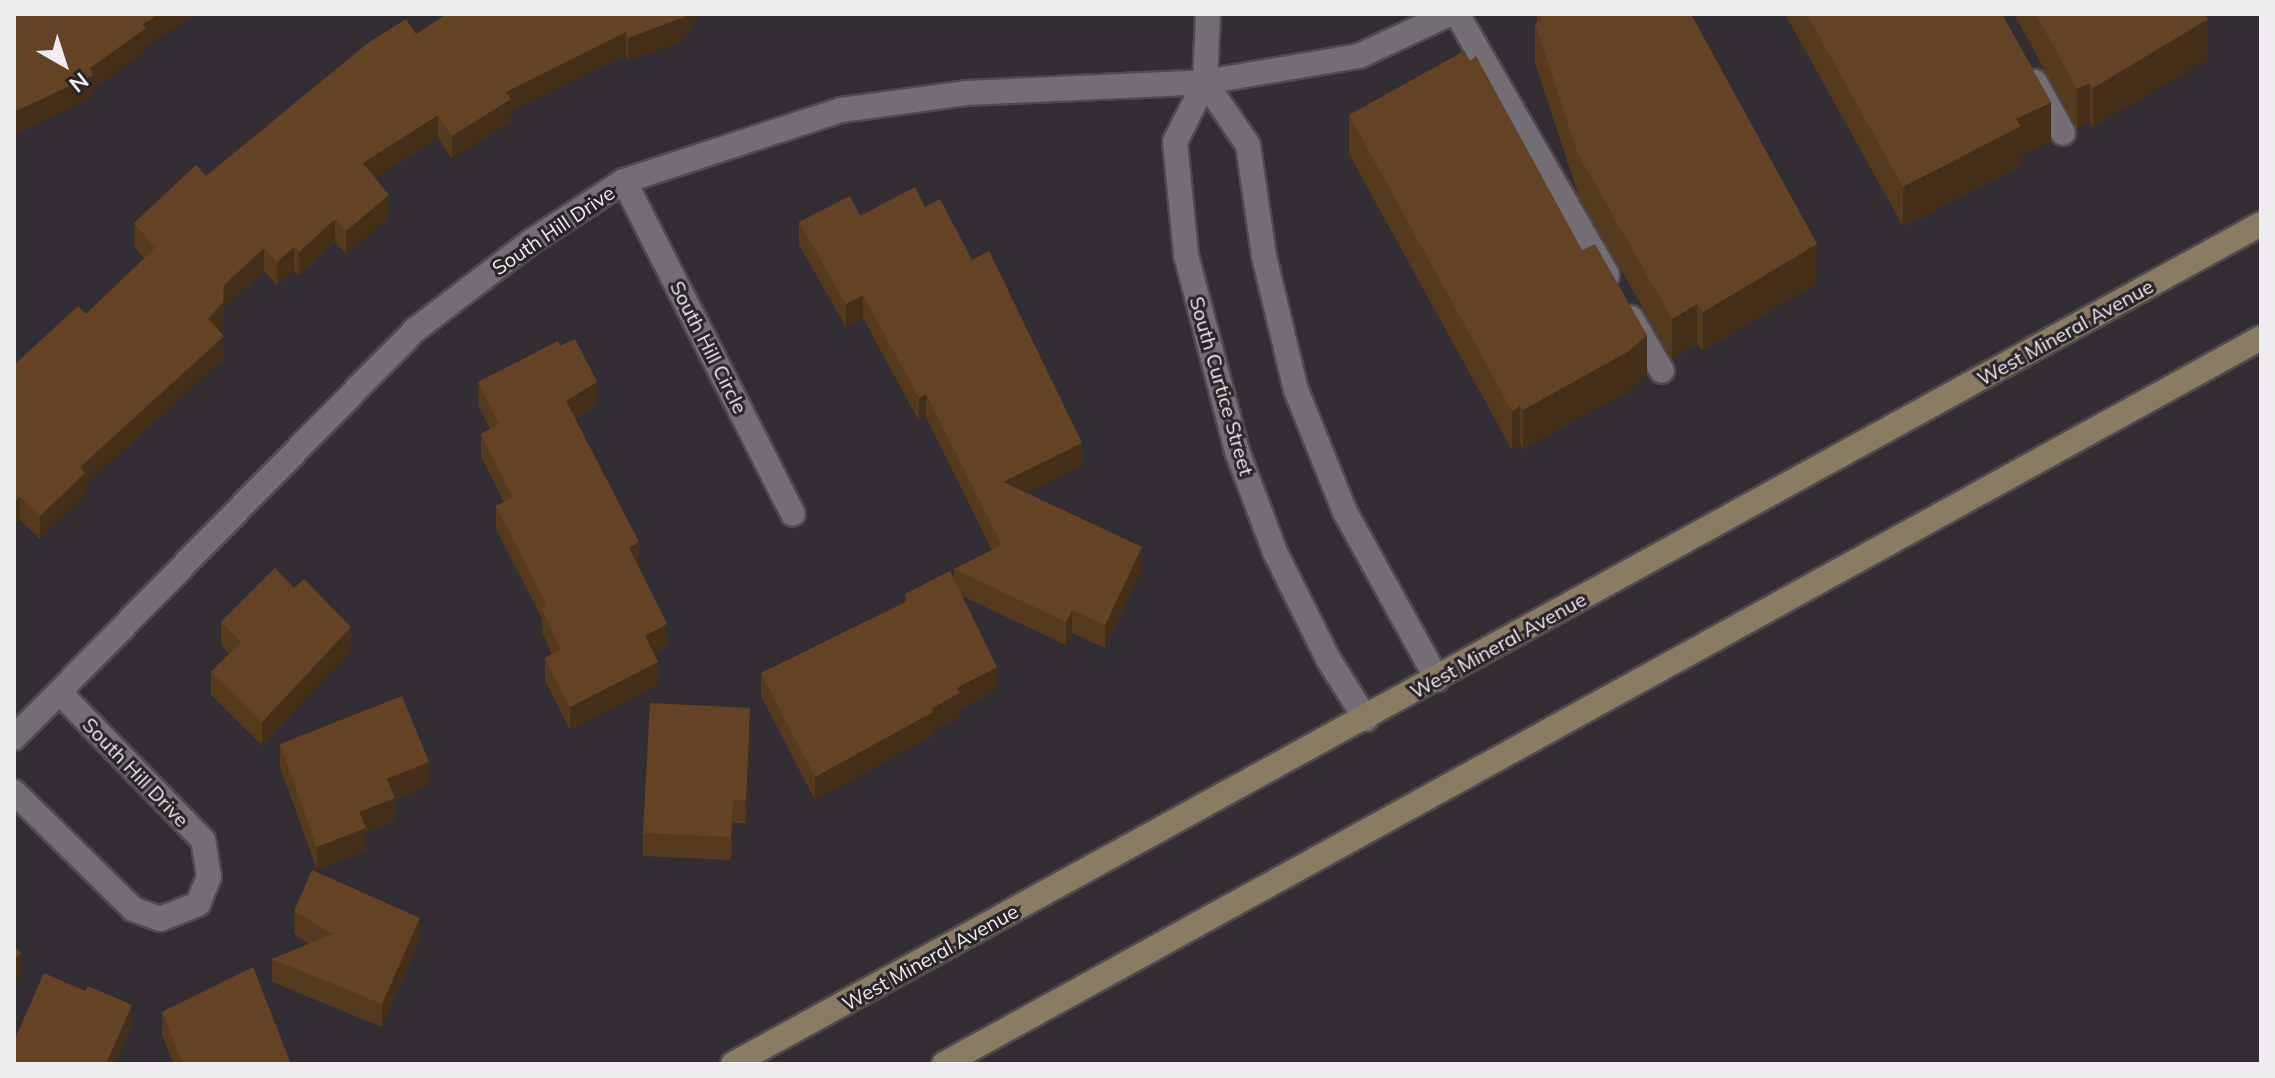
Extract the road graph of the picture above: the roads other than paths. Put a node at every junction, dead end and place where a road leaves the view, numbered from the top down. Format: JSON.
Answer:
{"nodes":[{"id":1,"x":1208,"y":14,"type":"edge"},
{"id":2,"x":1449,"y":14,"type":"edge"},
{"id":3,"x":1457,"y":14,"type":"edge"},
{"id":4,"x":2019,"y":54,"type":"edge"},
{"id":5,"x":1205,"y":82,"type":"junction"},
{"id":6,"x":2063,"y":133,"type":"dead end"},
{"id":7,"x":624,"y":181,"type":"junction"},
{"id":8,"x":2261,"y":224,"type":"edge"},
{"id":9,"x":2261,"y":338,"type":"edge"},
{"id":10,"x":1662,"y":371,"type":"dead end"},
{"id":11,"x":793,"y":514,"type":"dead end"},
{"id":12,"x":1437,"y":679,"type":"junction"},
{"id":13,"x":59,"y":692,"type":"junction"},
{"id":14,"x":1366,"y":719,"type":"junction"},
{"id":15,"x":14,"y":738,"type":"edge"},
{"id":16,"x":14,"y":792,"type":"edge"},
{"id":17,"x":733,"y":1064,"type":"edge"},
{"id":18,"x":944,"y":1064,"type":"edge"}],
"edges":[{"from":1,"to":5,"type":"street","name":"South Curtice Street"},
{"from":2,"to":5,"type":"street","name":"South Hill Drive"},
{"from":3,"to":10,"type":"street"},
{"from":4,"to":6,"type":"street"},
{"from":5,"to":7,"type":"street","name":"South Hill Drive"},
{"from":5,"to":12,"type":"street"},
{"from":5,"to":14,"type":"street","name":"South Curtice Street"},
{"from":7,"to":11,"type":"street","name":"South Hill Circle"},
{"from":7,"to":13,"type":"street","name":"South Hill Drive"},
{"from":8,"to":12,"type":"main road","name":"West Mineral Avenue"},
{"from":9,"to":18,"type":"main road"},
{"from":12,"to":14,"type":"main road","name":"West Mineral Avenue"},
{"from":13,"to":15,"type":"street","name":"South Hill Drive"},
{"from":13,"to":16,"type":"street","name":"South Hill Drive"},
{"from":14,"to":17,"type":"main road","name":"West Mineral Avenue"}]}
